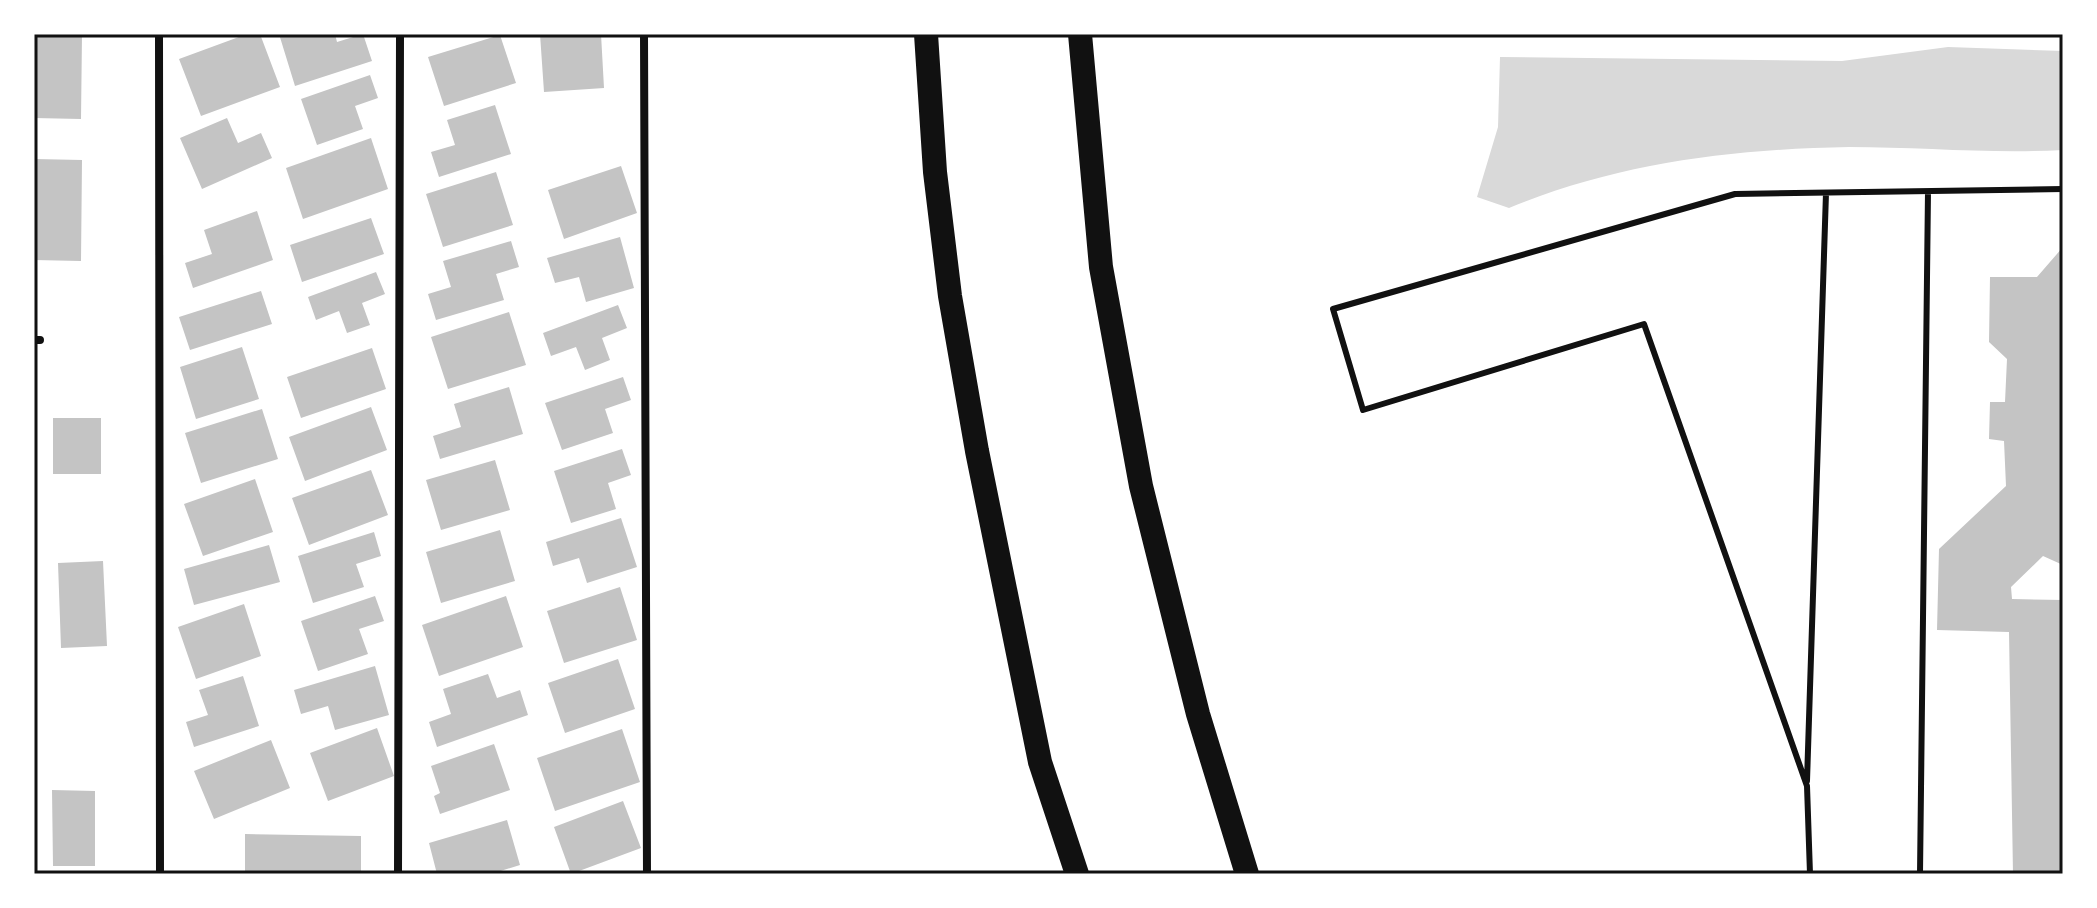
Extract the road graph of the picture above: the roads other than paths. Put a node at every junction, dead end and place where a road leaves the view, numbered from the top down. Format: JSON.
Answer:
{"nodes":[{"id":1,"x":159,"y":34,"type":"edge"},
{"id":2,"x":400,"y":34,"type":"edge"},
{"id":3,"x":644,"y":34,"type":"edge"},
{"id":4,"x":927,"y":45,"type":"edge"},
{"id":5,"x":1080,"y":46,"type":"edge"},
{"id":6,"x":2063,"y":189,"type":"edge"},
{"id":7,"x":1928,"y":192,"type":"junction"},
{"id":8,"x":1826,"y":193,"type":"junction"},
{"id":9,"x":1807,"y":786,"type":"junction"},
{"id":10,"x":160,"y":874,"type":"edge"},
{"id":11,"x":398,"y":874,"type":"edge"},
{"id":12,"x":647,"y":874,"type":"edge"},
{"id":13,"x":1077,"y":874,"type":"edge"},
{"id":14,"x":1247,"y":874,"type":"edge"},
{"id":15,"x":1810,"y":874,"type":"edge"},
{"id":16,"x":1920,"y":874,"type":"edge"}],
"edges":[{"from":1,"to":10,"type":"street"},
{"from":2,"to":11,"type":"street"},
{"from":3,"to":12,"type":"street"},
{"from":4,"to":13,"type":"highway"},
{"from":5,"to":14,"type":"highway"},
{"from":6,"to":7,"type":"lane"},
{"from":7,"to":8,"type":"lane"},
{"from":7,"to":16,"type":"lane"},
{"from":8,"to":9,"type":"lane"},
{"from":8,"to":9,"type":"lane"},
{"from":9,"to":15,"type":"lane"}]}
